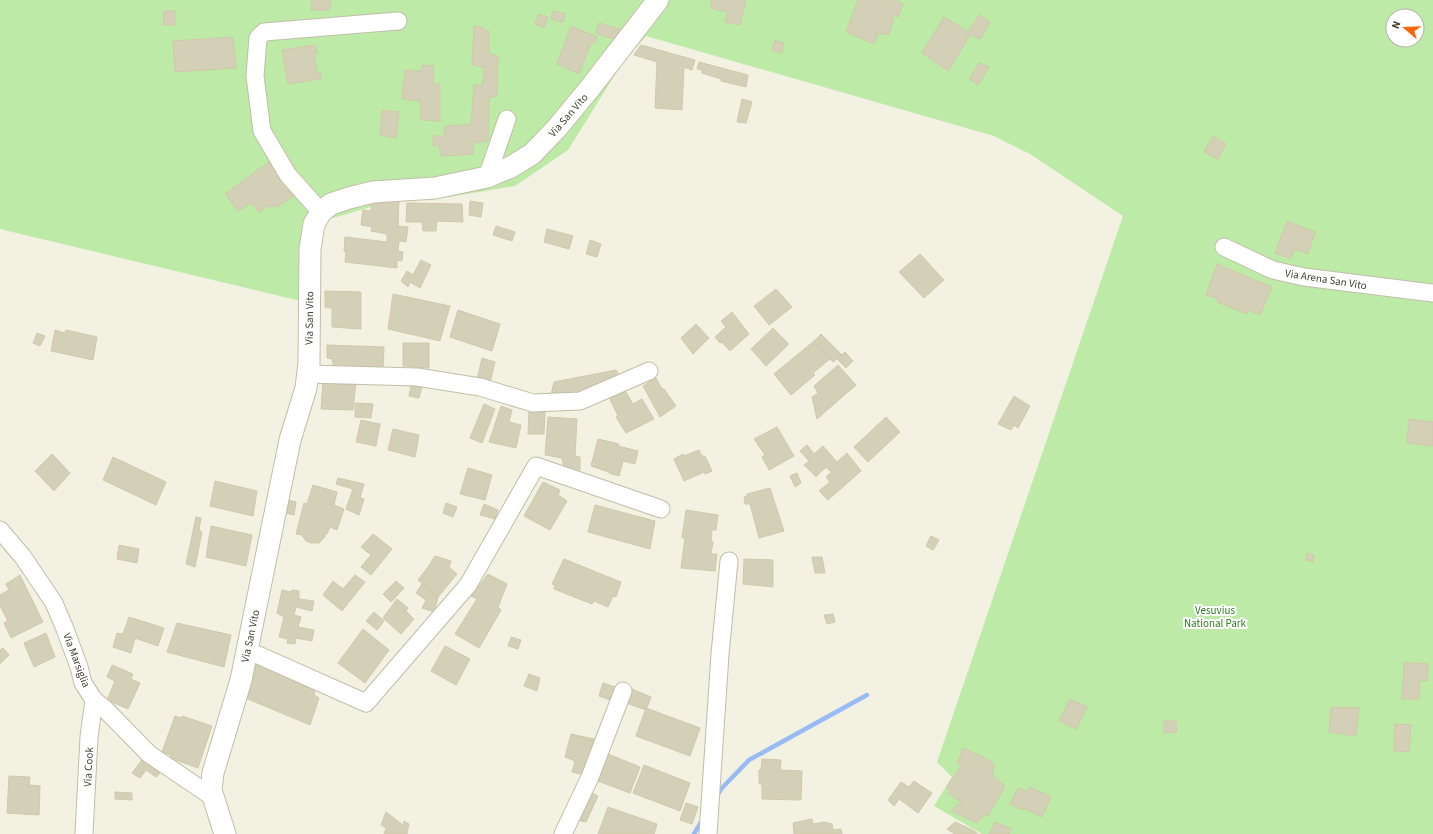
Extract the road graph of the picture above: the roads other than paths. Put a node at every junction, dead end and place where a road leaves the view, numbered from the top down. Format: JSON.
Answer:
{"nodes":[{"id":1,"x":658,"y":0,"type":"edge"},
{"id":2,"x":398,"y":21,"type":"dead end"},
{"id":3,"x":507,"y":119,"type":"dead end"},
{"id":4,"x":487,"y":177,"type":"junction"},
{"id":5,"x":322,"y":212,"type":"junction"},
{"id":6,"x":1224,"y":247,"type":"dead end"},
{"id":7,"x":1433,"y":294,"type":"edge"},
{"id":8,"x":649,"y":371,"type":"dead end"},
{"id":9,"x":308,"y":374,"type":"junction"},
{"id":10,"x":661,"y":509,"type":"dead end"},
{"id":11,"x":0,"y":530,"type":"edge"},
{"id":12,"x":729,"y":560,"type":"dead end"},
{"id":13,"x":247,"y":650,"type":"junction"},
{"id":14,"x":623,"y":691,"type":"dead end"},
{"id":15,"x":94,"y":700,"type":"junction"},
{"id":16,"x":214,"y":798,"type":"junction"},
{"id":17,"x":708,"y":827,"type":"edge"},
{"id":18,"x":84,"y":834,"type":"edge"},
{"id":19,"x":225,"y":834,"type":"edge"},
{"id":20,"x":563,"y":834,"type":"edge"}],
"edges":[{"from":1,"to":4,"type":"street","name":"Via San Vito"},
{"from":2,"to":5,"type":"street"},
{"from":3,"to":4,"type":"street"},
{"from":4,"to":5,"type":"street","name":"Via San Vito"},
{"from":5,"to":9,"type":"street","name":"Via San Vito"},
{"from":6,"to":7,"type":"street","name":"Via Arena San Vito"},
{"from":8,"to":9,"type":"street"},
{"from":9,"to":13,"type":"street","name":"Via San Vito"},
{"from":10,"to":13,"type":"street"},
{"from":11,"to":15,"type":"street","name":"Via Marsiglia"},
{"from":12,"to":17,"type":"street"},
{"from":13,"to":16,"type":"street","name":"Via San Vito"},
{"from":14,"to":20,"type":"street"},
{"from":15,"to":16,"type":"street","name":"Via Marsiglia"},
{"from":15,"to":18,"type":"street","name":"Via Cook"},
{"from":16,"to":19,"type":"street","name":"Via San Vito"}]}
